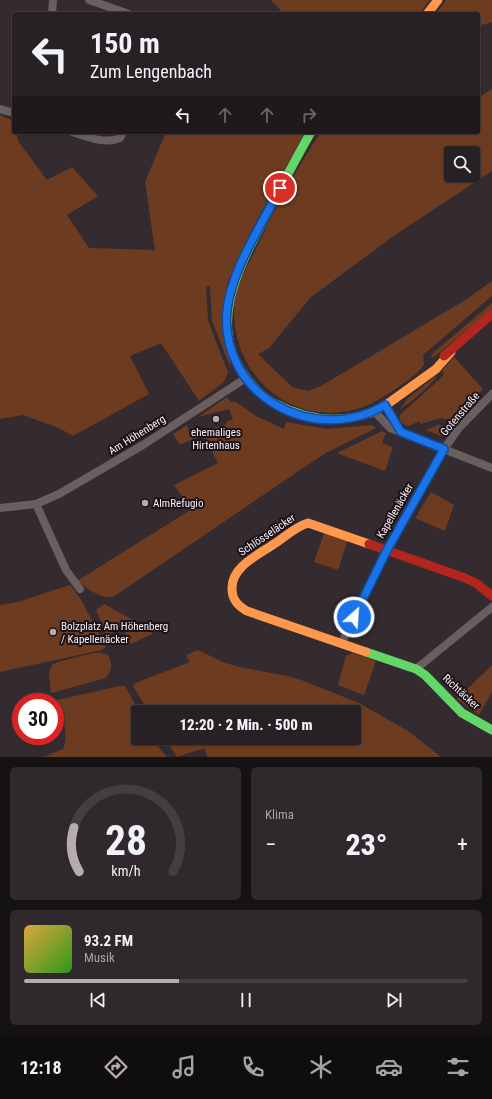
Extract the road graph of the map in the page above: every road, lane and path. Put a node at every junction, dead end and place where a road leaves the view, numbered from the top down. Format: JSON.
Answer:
{"nodes":[{"id":1,"x":53,"y":0,"type":"edge"},
{"id":2,"x":89,"y":0,"type":"edge"},
{"id":3,"x":438,"y":0,"type":"edge"},
{"id":4,"x":52,"y":12,"type":"edge"},
{"id":5,"x":123,"y":12,"type":"edge"},
{"id":6,"x":429,"y":12,"type":"edge"},
{"id":7,"x":0,"y":109,"type":"edge"},
{"id":8,"x":12,"y":112,"type":"edge"},
{"id":9,"x":78,"y":134,"type":"edge"},
{"id":10,"x":122,"y":134,"type":"edge"},
{"id":11,"x":310,"y":134,"type":"edge"},
{"id":12,"x":492,"y":314,"type":"edge"},
{"id":13,"x":246,"y":378,"type":"junction"},
{"id":14,"x":492,"y":394,"type":"edge"},
{"id":15,"x":385,"y":405,"type":"junction"},
{"id":16,"x":374,"y":411,"type":"junction"},
{"id":17,"x":401,"y":432,"type":"junction"},
{"id":18,"x":444,"y":449,"type":"junction"},
{"id":19,"x":492,"y":468,"type":"edge"},
{"id":20,"x":36,"y":504,"type":"junction"},
{"id":21,"x":0,"y":508,"type":"edge"},
{"id":22,"x":387,"y":550,"type":"junction"},
{"id":23,"x":80,"y":589,"type":"dead end"},
{"id":24,"x":492,"y":596,"type":"edge"},
{"id":25,"x":492,"y":607,"type":"edge"},
{"id":26,"x":341,"y":644,"type":"junction"},
{"id":27,"x":416,"y":669,"type":"junction"},
{"id":28,"x":492,"y":730,"type":"edge"}],
"edges":[{"from":1,"to":4,"type":"street"},
{"from":2,"to":5,"type":"street"},
{"from":3,"to":6,"type":"street"},
{"from":7,"to":8,"type":"street"},
{"from":9,"to":10,"type":"street"},
{"from":11,"to":13,"type":"street"},
{"from":12,"to":15,"type":"street"},
{"from":13,"to":16,"type":"street"},
{"from":13,"to":20,"type":"street","name":"Am Höhenberg"},
{"from":14,"to":18,"type":"street","name":"Gotenstraße"},
{"from":15,"to":16,"type":"street"},
{"from":15,"to":17,"type":"street"},
{"from":16,"to":17,"type":"street"},
{"from":17,"to":18,"type":"street"},
{"from":18,"to":19,"type":"street"},
{"from":18,"to":22,"type":"street","name":"Kapellenäcker"},
{"from":20,"to":21,"type":"street","name":"Am Höhenberg"},
{"from":20,"to":23,"type":"street"},
{"from":22,"to":24,"type":"street","name":"Schlösseläcker"},
{"from":22,"to":26,"type":"street","name":"Kapellenäcker"},
{"from":22,"to":26,"type":"street","name":"Schlösseläcker"},
{"from":25,"to":27,"type":"street"},
{"from":26,"to":27,"type":"street"},
{"from":27,"to":28,"type":"street","name":"Richtäcker"}]}
